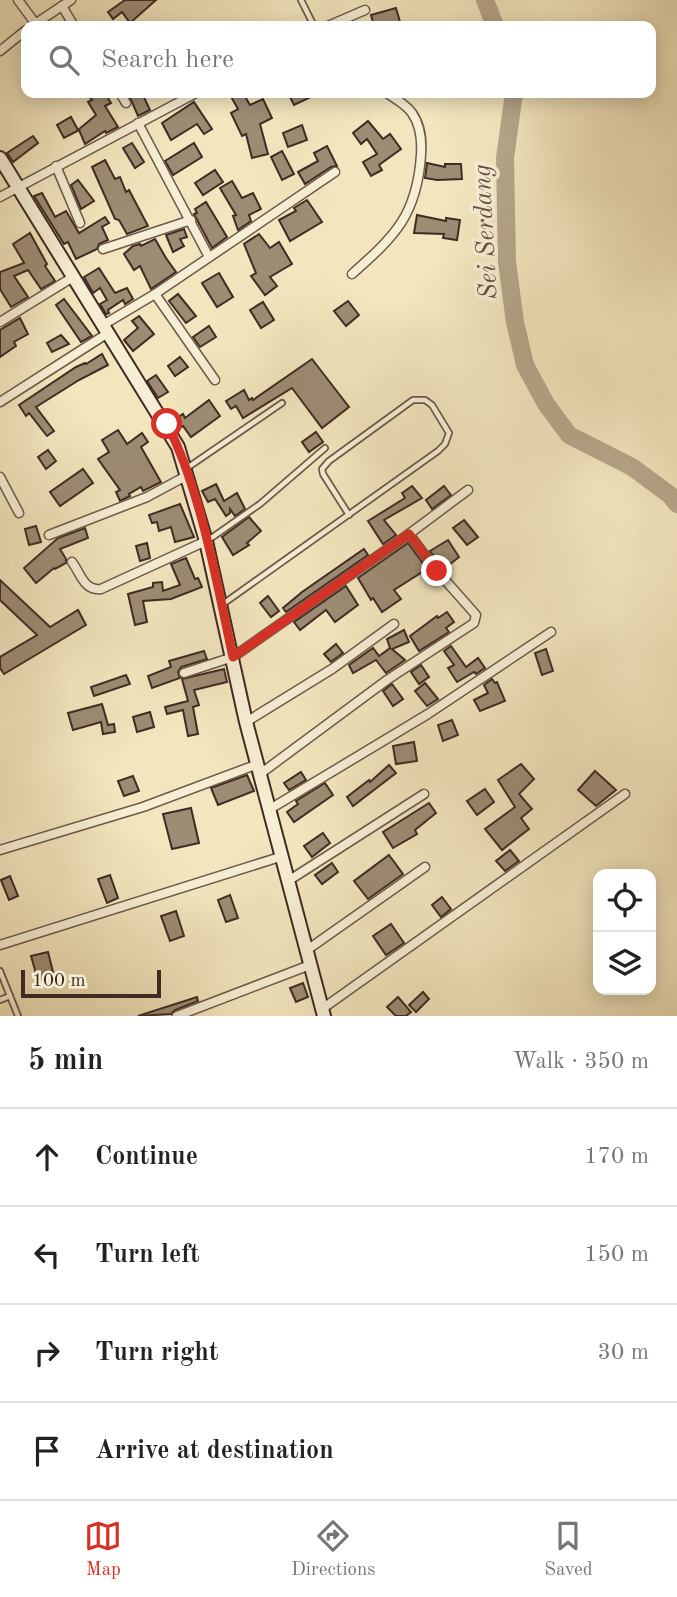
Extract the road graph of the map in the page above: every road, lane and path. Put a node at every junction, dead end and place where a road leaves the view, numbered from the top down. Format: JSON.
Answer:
{"nodes":[{"id":1,"x":18,"y":0,"type":"edge"},
{"id":2,"x":71,"y":0,"type":"edge"},
{"id":3,"x":301,"y":0,"type":"edge"},
{"id":4,"x":62,"y":6,"type":"junction"},
{"id":5,"x":365,"y":10,"type":"dead end"},
{"id":6,"x":31,"y":21,"type":"edge"},
{"id":7,"x":40,"y":21,"type":"edge"},
{"id":8,"x":71,"y":21,"type":"edge"},
{"id":9,"x":312,"y":21,"type":"edge"},
{"id":10,"x":340,"y":21,"type":"edge"},
{"id":11,"x":21,"y":34,"type":"edge"},
{"id":12,"x":0,"y":51,"type":"edge"},
{"id":13,"x":123,"y":98,"type":"edge"},
{"id":14,"x":186,"y":98,"type":"edge"},
{"id":15,"x":394,"y":98,"type":"edge"},
{"id":16,"x":126,"y":103,"type":"dead end"},
{"id":17,"x":138,"y":123,"type":"junction"},
{"id":18,"x":0,"y":158,"type":"edge"},
{"id":19,"x":56,"y":166,"type":"junction"},
{"id":20,"x":335,"y":172,"type":"dead end"},
{"id":21,"x":17,"y":187,"type":"junction"},
{"id":22,"x":0,"y":197,"type":"edge"},
{"id":23,"x":191,"y":220,"type":"junction"},
{"id":24,"x":80,"y":223,"type":"dead end"},
{"id":25,"x":103,"y":249,"type":"dead end"},
{"id":26,"x":209,"y":257,"type":"junction"},
{"id":27,"x":352,"y":274,"type":"dead end"},
{"id":28,"x":73,"y":277,"type":"junction"},
{"id":29,"x":155,"y":294,"type":"junction"},
{"id":30,"x":0,"y":322,"type":"edge"},
{"id":31,"x":105,"y":329,"type":"junction"},
{"id":32,"x":215,"y":380,"type":"dead end"},
{"id":33,"x":0,"y":402,"type":"edge"},
{"id":34,"x":282,"y":403,"type":"dead end"},
{"id":35,"x":324,"y":448,"type":"dead end"},
{"id":36,"x":187,"y":472,"type":"junction"},
{"id":37,"x":0,"y":477,"type":"edge"},
{"id":38,"x":468,"y":490,"type":"dead end"},
{"id":39,"x":19,"y":513,"type":"dead end"},
{"id":40,"x":349,"y":515,"type":"junction"},
{"id":41,"x":409,"y":534,"type":"junction"},
{"id":42,"x":49,"y":535,"type":"dead end"},
{"id":43,"x":206,"y":541,"type":"junction"},
{"id":44,"x":72,"y":562,"type":"dead end"},
{"id":45,"x":221,"y":605,"type":"junction"},
{"id":46,"x":394,"y":624,"type":"dead end"},
{"id":47,"x":551,"y":632,"type":"dead end"},
{"id":48,"x":233,"y":657,"type":"junction"},
{"id":49,"x":184,"y":673,"type":"dead end"},
{"id":50,"x":246,"y":722,"type":"junction"},
{"id":51,"x":259,"y":769,"type":"junction"},
{"id":52,"x":424,"y":794,"type":"dead end"},
{"id":53,"x":625,"y":794,"type":"dead end"},
{"id":54,"x":270,"y":809,"type":"junction"},
{"id":55,"x":1,"y":847,"type":"edge"},
{"id":56,"x":283,"y":856,"type":"junction"},
{"id":57,"x":425,"y":867,"type":"dead end"},
{"id":58,"x":288,"y":881,"type":"junction"},
{"id":59,"x":0,"y":945,"type":"edge"},
{"id":60,"x":307,"y":950,"type":"junction"},
{"id":61,"x":310,"y":965,"type":"junction"},
{"id":62,"x":0,"y":971,"type":"edge"},
{"id":63,"x":10,"y":996,"type":"junction"},
{"id":64,"x":0,"y":1000,"type":"edge"},
{"id":65,"x":323,"y":1013,"type":"edge"},
{"id":66,"x":18,"y":1016,"type":"edge"},
{"id":67,"x":177,"y":1016,"type":"edge"}],
"edges":[{"from":1,"to":6,"type":"street"},
{"from":2,"to":4,"type":"street"},
{"from":3,"to":9,"type":"lane"},
{"from":4,"to":7,"type":"street"},
{"from":4,"to":8,"type":"street"},
{"from":5,"to":10,"type":"street"},
{"from":11,"to":12,"type":"street"},
{"from":13,"to":16,"type":"street"},
{"from":14,"to":17,"type":"street"},
{"from":15,"to":27,"type":"street"},
{"from":17,"to":19,"type":"street"},
{"from":17,"to":23,"type":"street"},
{"from":18,"to":21,"type":"main road"},
{"from":19,"to":21,"type":"street"},
{"from":19,"to":24,"type":"street"},
{"from":20,"to":26,"type":"street"},
{"from":21,"to":22,"type":"street"},
{"from":21,"to":28,"type":"main road"},
{"from":23,"to":25,"type":"street"},
{"from":23,"to":26,"type":"street"},
{"from":26,"to":29,"type":"street"},
{"from":28,"to":30,"type":"street"},
{"from":28,"to":31,"type":"main road"},
{"from":29,"to":31,"type":"street"},
{"from":29,"to":32,"type":"street"},
{"from":31,"to":33,"type":"street"},
{"from":31,"to":36,"type":"main road"},
{"from":34,"to":36,"type":"lane"},
{"from":35,"to":43,"type":"lane"},
{"from":36,"to":42,"type":"street"},
{"from":36,"to":43,"type":"main road"},
{"from":37,"to":39,"type":"street"},
{"from":38,"to":41,"type":"street"},
{"from":40,"to":40,"type":"lane"},
{"from":40,"to":45,"type":"lane"},
{"from":41,"to":48,"type":"street"},
{"from":41,"to":51,"type":"street"},
{"from":43,"to":44,"type":"street"},
{"from":43,"to":45,"type":"main road"},
{"from":45,"to":48,"type":"main road"},
{"from":46,"to":50,"type":"street"},
{"from":47,"to":54,"type":"street"},
{"from":48,"to":49,"type":"street"},
{"from":48,"to":50,"type":"main road"},
{"from":50,"to":51,"type":"main road"},
{"from":51,"to":54,"type":"main road"},
{"from":51,"to":55,"type":"street"},
{"from":52,"to":58,"type":"street"},
{"from":53,"to":65,"type":"street"},
{"from":54,"to":56,"type":"main road"},
{"from":56,"to":58,"type":"main road"},
{"from":56,"to":59,"type":"street"},
{"from":57,"to":60,"type":"street"},
{"from":58,"to":60,"type":"main road"},
{"from":60,"to":61,"type":"main road"},
{"from":61,"to":65,"type":"main road"},
{"from":61,"to":67,"type":"street"},
{"from":62,"to":63,"type":"lane"},
{"from":63,"to":64,"type":"lane"},
{"from":63,"to":66,"type":"lane"}]}
